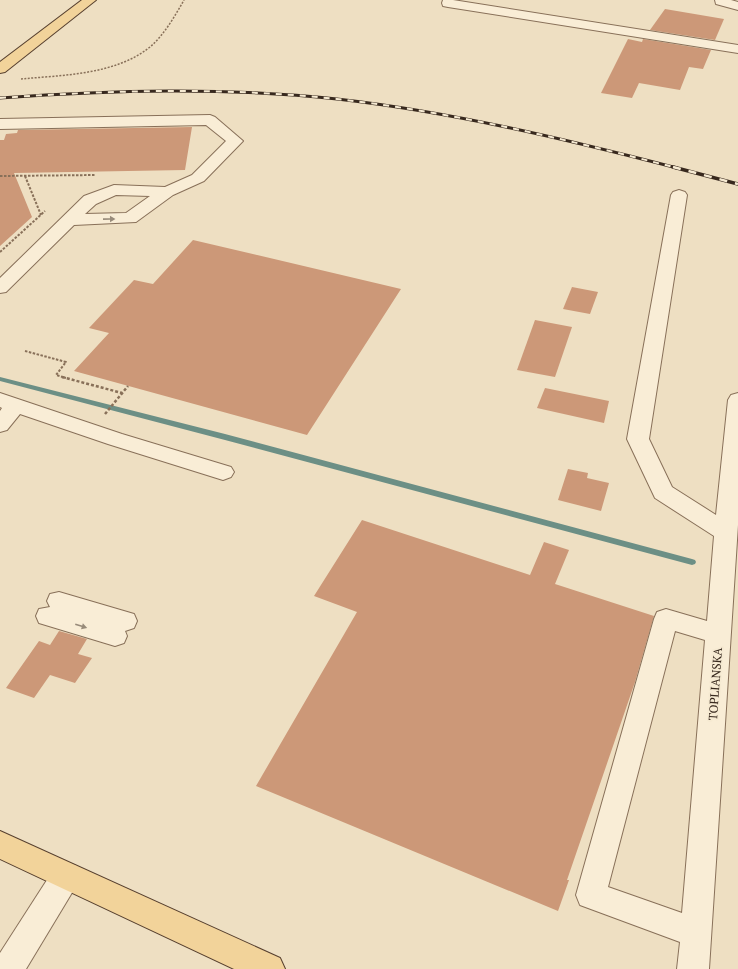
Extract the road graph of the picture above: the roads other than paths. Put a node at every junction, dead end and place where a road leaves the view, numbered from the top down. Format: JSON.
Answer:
{"nodes":[{"id":1,"x":90,"y":0,"type":"edge"},
{"id":2,"x":723,"y":0,"type":"edge"},
{"id":3,"x":448,"y":3,"type":"dead end"},
{"id":4,"x":738,"y":6,"type":"edge"},
{"id":5,"x":738,"y":49,"type":"edge"},
{"id":6,"x":0,"y":69,"type":"edge"},
{"id":7,"x":0,"y":124,"type":"edge"},
{"id":8,"x":167,"y":192,"type":"junction"},
{"id":9,"x":679,"y":195,"type":"dead end"},
{"id":10,"x":70,"y":220,"type":"junction"},
{"id":11,"x":0,"y":288,"type":"edge"},
{"id":12,"x":738,"y":400,"type":"edge"},
{"id":13,"x":8,"y":403,"type":"edge"},
{"id":14,"x":0,"y":424,"type":"edge"},
{"id":15,"x":223,"y":472,"type":"dead end"},
{"id":16,"x":726,"y":532,"type":"junction"},
{"id":17,"x":53,"y":608,"type":"dead end"},
{"id":18,"x":120,"y":629,"type":"dead end"},
{"id":19,"x":718,"y":634,"type":"junction"},
{"id":20,"x":0,"y":844,"type":"edge"},
{"id":21,"x":66,"y":876,"type":"junction"},
{"id":22,"x":696,"y":933,"type":"junction"},
{"id":23,"x":8,"y":969,"type":"edge"},
{"id":24,"x":269,"y":969,"type":"edge"},
{"id":25,"x":694,"y":969,"type":"edge"}],
"edges":[{"from":1,"to":6,"type":"main road"},
{"from":2,"to":4,"type":"street"},
{"from":3,"to":5,"type":"street"},
{"from":7,"to":8,"type":"street"},
{"from":10,"to":8,"type":"street","one_way":true},
{"from":8,"to":10,"type":"street"},
{"from":9,"to":16,"type":"street"},
{"from":10,"to":11,"type":"street"},
{"from":12,"to":16,"type":"street","name":"TOPLIANSKA"},
{"from":13,"to":14,"type":"street"},
{"from":13,"to":15,"type":"street"},
{"from":16,"to":19,"type":"street","name":"TOPLIANSKA"},
{"from":17,"to":18,"type":"street","one_way":true},
{"from":19,"to":22,"type":"street","name":"TOPLIANSKA"},
{"from":19,"to":22,"type":"street"},
{"from":20,"to":21,"type":"main road"},
{"from":21,"to":23,"type":"street"},
{"from":21,"to":24,"type":"main road"},
{"from":22,"to":25,"type":"street","name":"TOPLIANSKA"}]}
